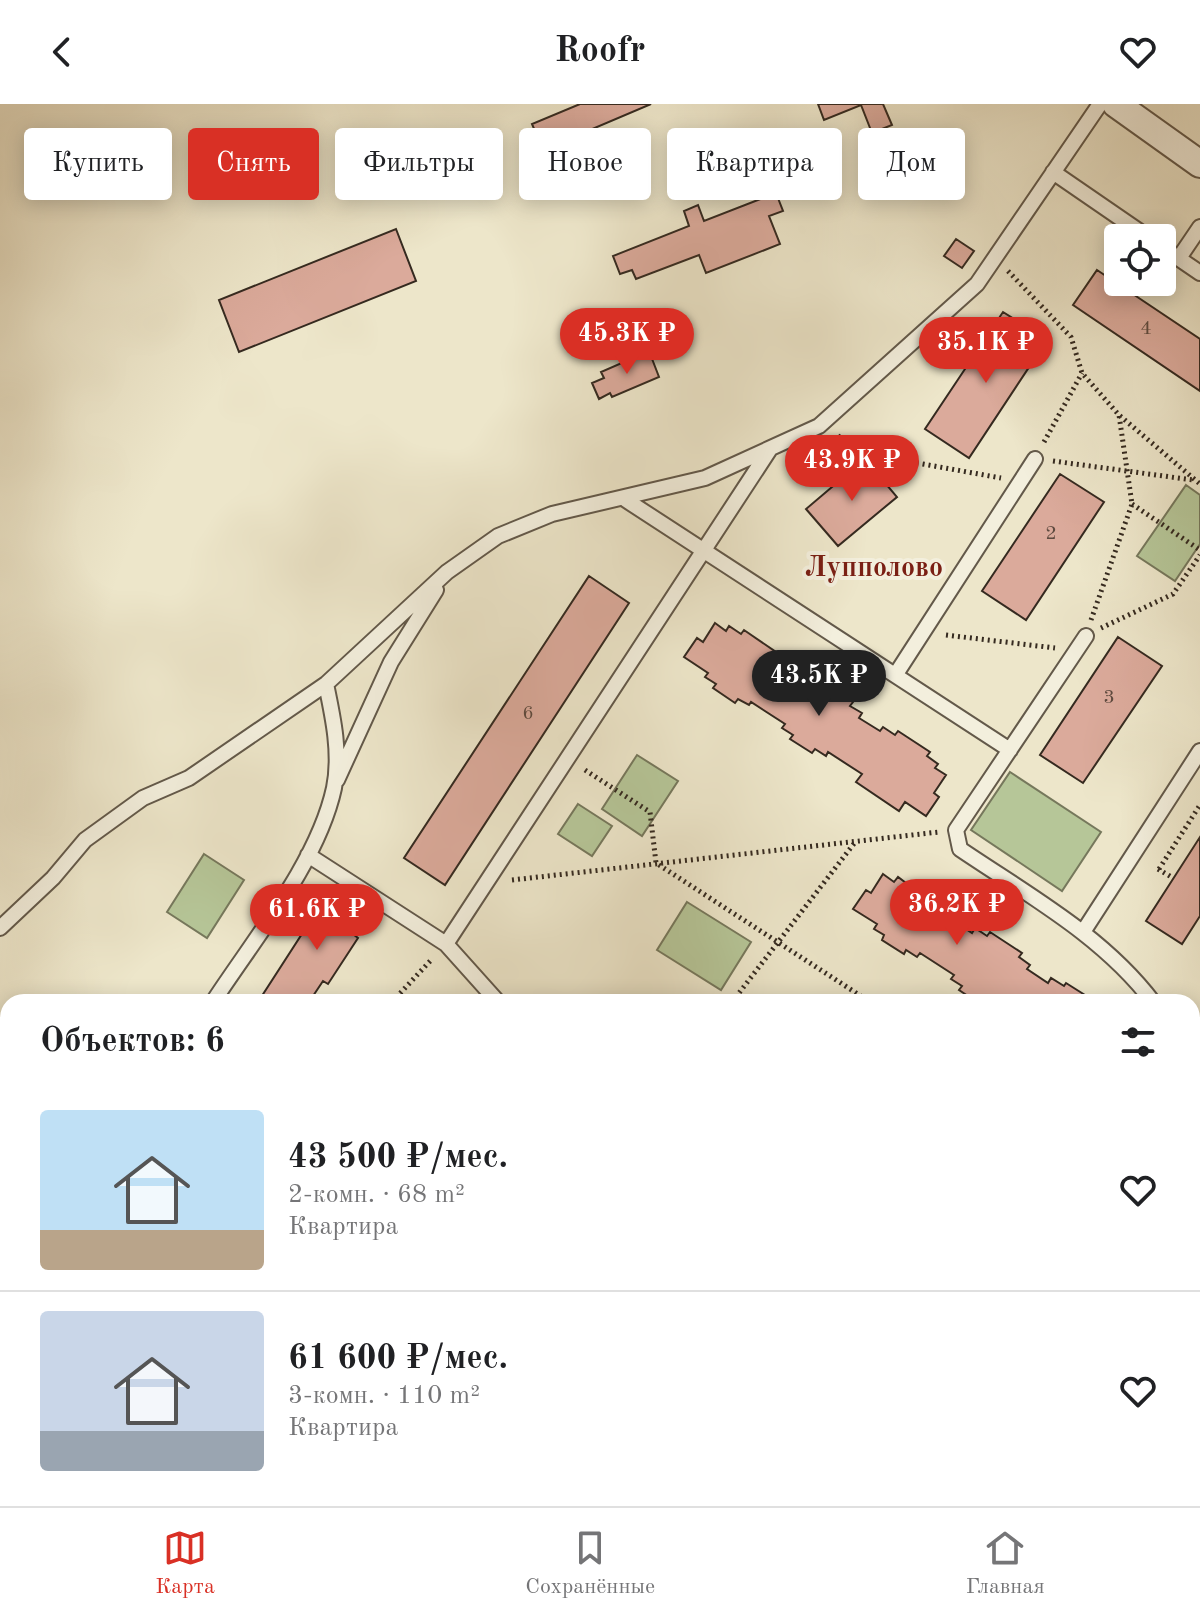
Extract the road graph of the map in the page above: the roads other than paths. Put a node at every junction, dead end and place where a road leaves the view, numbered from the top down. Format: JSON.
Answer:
{"nodes":[{"id":1,"x":1100,"y":104,"type":"edge"},
{"id":2,"x":1127,"y":107,"type":"edge"},
{"id":3,"x":1200,"y":164,"type":"edge"},
{"id":4,"x":1053,"y":172,"type":"junction"},
{"id":5,"x":1129,"y":224,"type":"edge"},
{"id":6,"x":1200,"y":227,"type":"edge"},
{"id":7,"x":1176,"y":256,"type":"edge"},
{"id":8,"x":1179,"y":258,"type":"junction"},
{"id":9,"x":1200,"y":273,"type":"edge"},
{"id":10,"x":770,"y":449,"type":"junction"},
{"id":11,"x":1035,"y":459,"type":"road end"},
{"id":12,"x":626,"y":500,"type":"junction"},
{"id":13,"x":704,"y":550,"type":"junction"},
{"id":14,"x":447,"y":572,"type":"junction"},
{"id":15,"x":1086,"y":636,"type":"road end"},
{"id":16,"x":896,"y":674,"type":"junction"},
{"id":17,"x":326,"y":684,"type":"junction"},
{"id":18,"x":1010,"y":750,"type":"junction"},
{"id":19,"x":1200,"y":751,"type":"edge"},
{"id":20,"x":334,"y":787,"type":"junction"},
{"id":21,"x":308,"y":855,"type":"junction"},
{"id":22,"x":0,"y":928,"type":"edge"},
{"id":23,"x":1083,"y":932,"type":"junction"},
{"id":24,"x":446,"y":944,"type":"junction"},
{"id":25,"x":218,"y":994,"type":"edge"},
{"id":26,"x":491,"y":994,"type":"edge"},
{"id":27,"x":1147,"y":994,"type":"edge"}],
"edges":[{"from":1,"to":4,"type":"lane"},
{"from":2,"to":3,"type":"street"},
{"from":4,"to":5,"type":"lane"},
{"from":4,"to":10,"type":"lane"},
{"from":6,"to":8,"type":"lane"},
{"from":7,"to":8,"type":"lane"},
{"from":8,"to":9,"type":"lane"},
{"from":10,"to":12,"type":"lane"},
{"from":10,"to":13,"type":"lane"},
{"from":11,"to":16,"type":"lane"},
{"from":12,"to":13,"type":"lane"},
{"from":12,"to":14,"type":"lane"},
{"from":13,"to":16,"type":"lane"},
{"from":13,"to":24,"type":"lane"},
{"from":14,"to":17,"type":"lane"},
{"from":14,"to":20,"type":"lane"},
{"from":15,"to":18,"type":"lane"},
{"from":16,"to":18,"type":"lane"},
{"from":17,"to":20,"type":"lane"},
{"from":17,"to":22,"type":"lane"},
{"from":18,"to":23,"type":"lane"},
{"from":19,"to":23,"type":"lane"},
{"from":20,"to":21,"type":"lane"},
{"from":21,"to":24,"type":"lane"},
{"from":21,"to":25,"type":"lane"},
{"from":23,"to":27,"type":"lane"},
{"from":24,"to":26,"type":"lane"}]}
